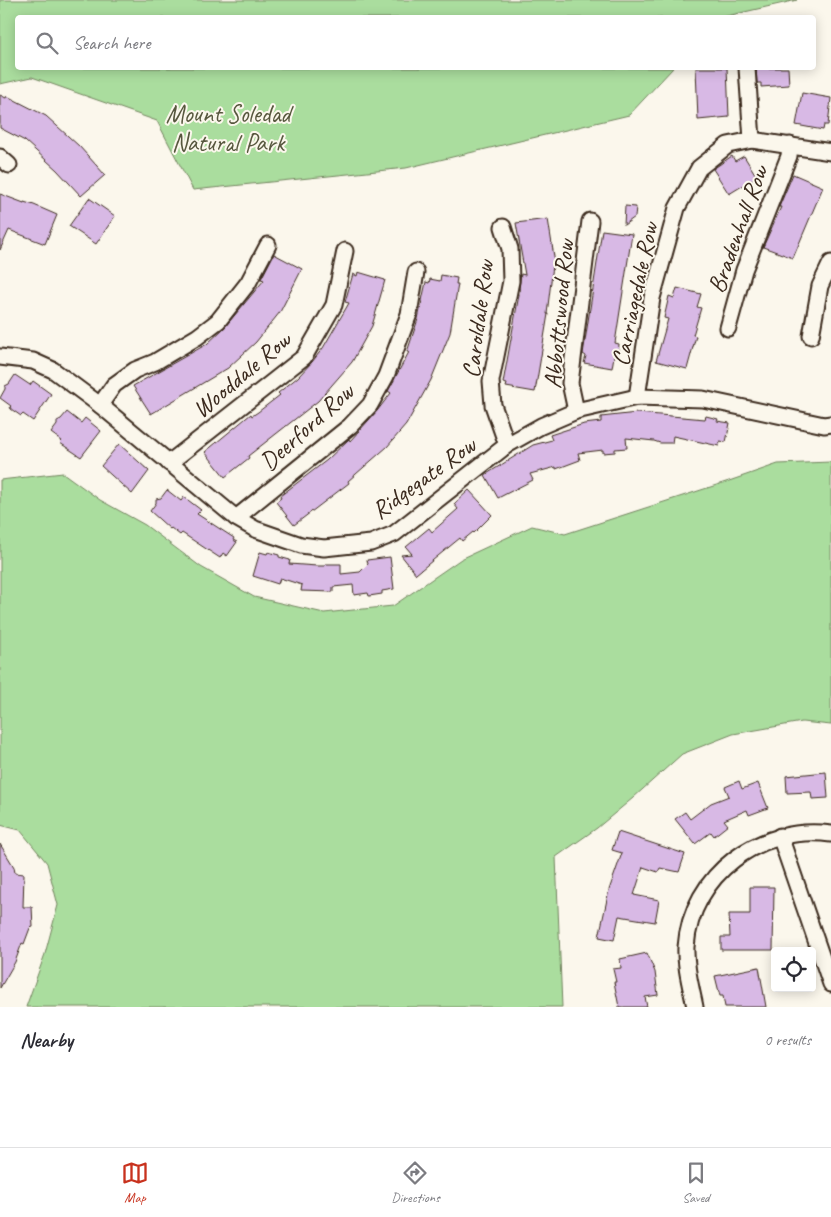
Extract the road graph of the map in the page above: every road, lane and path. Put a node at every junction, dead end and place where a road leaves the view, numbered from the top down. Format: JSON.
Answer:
{"nodes":[{"id":1,"x":747,"y":70,"type":"edge"},
{"id":2,"x":752,"y":140,"type":"junction"},
{"id":3,"x":790,"y":145,"type":"junction"},
{"id":4,"x":831,"y":152,"type":"edge"},
{"id":5,"x":590,"y":221,"type":"dead end"},
{"id":6,"x":503,"y":227,"type":"dead end"},
{"id":7,"x":268,"y":245,"type":"dead end"},
{"id":8,"x":346,"y":251,"type":"dead end"},
{"id":9,"x":831,"y":263,"type":"edge"},
{"id":10,"x":416,"y":272,"type":"dead end"},
{"id":11,"x":728,"y":328,"type":"dead end"},
{"id":12,"x":811,"y":336,"type":"dead end"},
{"id":13,"x":0,"y":357,"type":"edge"},
{"id":14,"x":637,"y":397,"type":"junction"},
{"id":15,"x":100,"y":405,"type":"junction"},
{"id":16,"x":576,"y":411,"type":"junction"},
{"id":17,"x":831,"y":424,"type":"edge"},
{"id":18,"x":507,"y":444,"type":"junction"},
{"id":19,"x":169,"y":464,"type":"junction"},
{"id":20,"x":236,"y":518,"type":"junction"},
{"id":21,"x":831,"y":834,"type":"edge"},
{"id":22,"x":780,"y":836,"type":"junction"},
{"id":23,"x":831,"y":984,"type":"edge"},
{"id":24,"x":694,"y":1007,"type":"edge"}],
"edges":[{"from":1,"to":2,"type":"street"},
{"from":2,"to":3,"type":"street","name":"Carriagedale Row"},
{"from":2,"to":14,"type":"street","name":"Carriagedale Row"},
{"from":3,"to":4,"type":"street","name":"Carriagedale Row"},
{"from":3,"to":11,"type":"street","name":"Bradenhall Row"},
{"from":5,"to":16,"type":"street","name":"Abbottswood Row"},
{"from":6,"to":18,"type":"street","name":"Caroldale Row"},
{"from":7,"to":15,"type":"street"},
{"from":8,"to":19,"type":"street","name":"Wooddale Row"},
{"from":9,"to":12,"type":"street"},
{"from":10,"to":20,"type":"street","name":"Deerford Row"},
{"from":13,"to":15,"type":"street","name":"Ridgegate Row"},
{"from":14,"to":16,"type":"street","name":"Ridgegate Row"},
{"from":14,"to":17,"type":"street","name":"Ridgegate Row"},
{"from":15,"to":19,"type":"street","name":"Ridgegate Row"},
{"from":16,"to":18,"type":"street","name":"Ridgegate Row"},
{"from":18,"to":20,"type":"street","name":"Ridgegate Row"},
{"from":19,"to":20,"type":"street","name":"Ridgegate Row"},
{"from":21,"to":22,"type":"street"},
{"from":22,"to":23,"type":"street"},
{"from":22,"to":24,"type":"street"}]}
